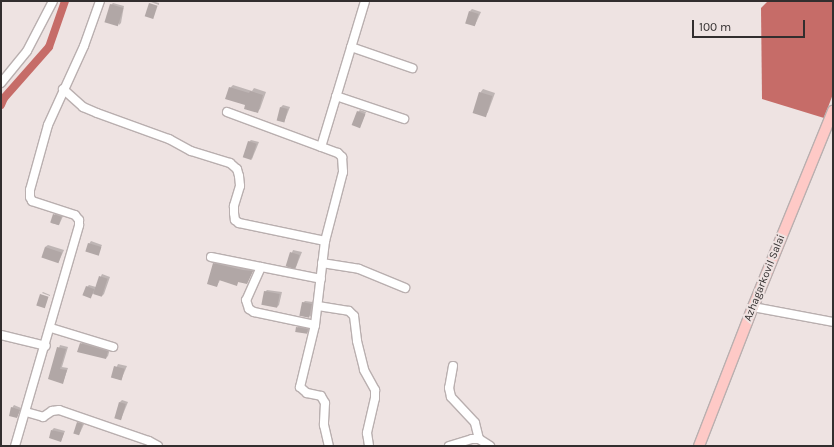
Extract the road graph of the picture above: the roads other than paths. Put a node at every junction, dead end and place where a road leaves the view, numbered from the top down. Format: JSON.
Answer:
{"nodes":[{"id":1,"x":53,"y":1,"type":"edge"},
{"id":2,"x":100,"y":1,"type":"edge"},
{"id":3,"x":365,"y":1,"type":"edge"},
{"id":4,"x":351,"y":47,"type":"junction"},
{"id":5,"x":412,"y":68,"type":"dead end"},
{"id":6,"x":1,"y":83,"type":"edge"},
{"id":7,"x":63,"y":89,"type":"junction"},
{"id":8,"x":336,"y":96,"type":"junction"},
{"id":9,"x":227,"y":112,"type":"dead end"},
{"id":10,"x":832,"y":118,"type":"edge"},
{"id":11,"x":404,"y":119,"type":"dead end"},
{"id":12,"x":321,"y":146,"type":"junction"},
{"id":13,"x":325,"y":241,"type":"junction"},
{"id":14,"x":211,"y":257,"type":"dead end"},
{"id":15,"x":322,"y":263,"type":"junction"},
{"id":16,"x":261,"y":267,"type":"junction"},
{"id":17,"x":321,"y":279,"type":"junction"},
{"id":18,"x":405,"y":288,"type":"dead end"},
{"id":19,"x":318,"y":306,"type":"junction"},
{"id":20,"x":753,"y":308,"type":"junction"},
{"id":21,"x":833,"y":322,"type":"edge"},
{"id":22,"x":315,"y":326,"type":"junction"},
{"id":23,"x":51,"y":328,"type":"junction"},
{"id":24,"x":1,"y":335,"type":"edge"},
{"id":25,"x":46,"y":346,"type":"junction"},
{"id":26,"x":113,"y":347,"type":"dead end"},
{"id":27,"x":453,"y":366,"type":"dead end"},
{"id":28,"x":26,"y":412,"type":"junction"},
{"id":29,"x":479,"y":440,"type":"junction"},
{"id":30,"x":15,"y":446,"type":"edge"},
{"id":31,"x":158,"y":446,"type":"edge"},
{"id":32,"x":329,"y":446,"type":"edge"},
{"id":33,"x":369,"y":446,"type":"edge"},
{"id":34,"x":449,"y":446,"type":"edge"},
{"id":35,"x":490,"y":446,"type":"edge"},
{"id":36,"x":699,"y":446,"type":"edge"}],
"edges":[{"from":1,"to":6,"type":"street"},
{"from":2,"to":7,"type":"street"},
{"from":3,"to":4,"type":"street"},
{"from":4,"to":5,"type":"street"},
{"from":4,"to":8,"type":"street"},
{"from":7,"to":13,"type":"street"},
{"from":7,"to":23,"type":"street"},
{"from":8,"to":11,"type":"street"},
{"from":8,"to":12,"type":"street"},
{"from":9,"to":12,"type":"street"},
{"from":10,"to":20,"type":"main road","name":"Azhagarkovil Salai"},
{"from":12,"to":13,"type":"street"},
{"from":13,"to":15,"type":"street"},
{"from":14,"to":16,"type":"street"},
{"from":15,"to":17,"type":"street"},
{"from":15,"to":18,"type":"street"},
{"from":16,"to":17,"type":"street"},
{"from":16,"to":22,"type":"street"},
{"from":17,"to":19,"type":"street"},
{"from":19,"to":22,"type":"street"},
{"from":19,"to":33,"type":"street"},
{"from":20,"to":21,"type":"street"},
{"from":20,"to":36,"type":"main road","name":"Azhagarkovil Salai"},
{"from":22,"to":32,"type":"street"},
{"from":23,"to":25,"type":"street"},
{"from":23,"to":26,"type":"street"},
{"from":24,"to":25,"type":"street"},
{"from":25,"to":28,"type":"street"},
{"from":27,"to":29,"type":"street"},
{"from":28,"to":30,"type":"street"},
{"from":28,"to":31,"type":"street"},
{"from":29,"to":34,"type":"street"},
{"from":29,"to":35,"type":"street"}]}
